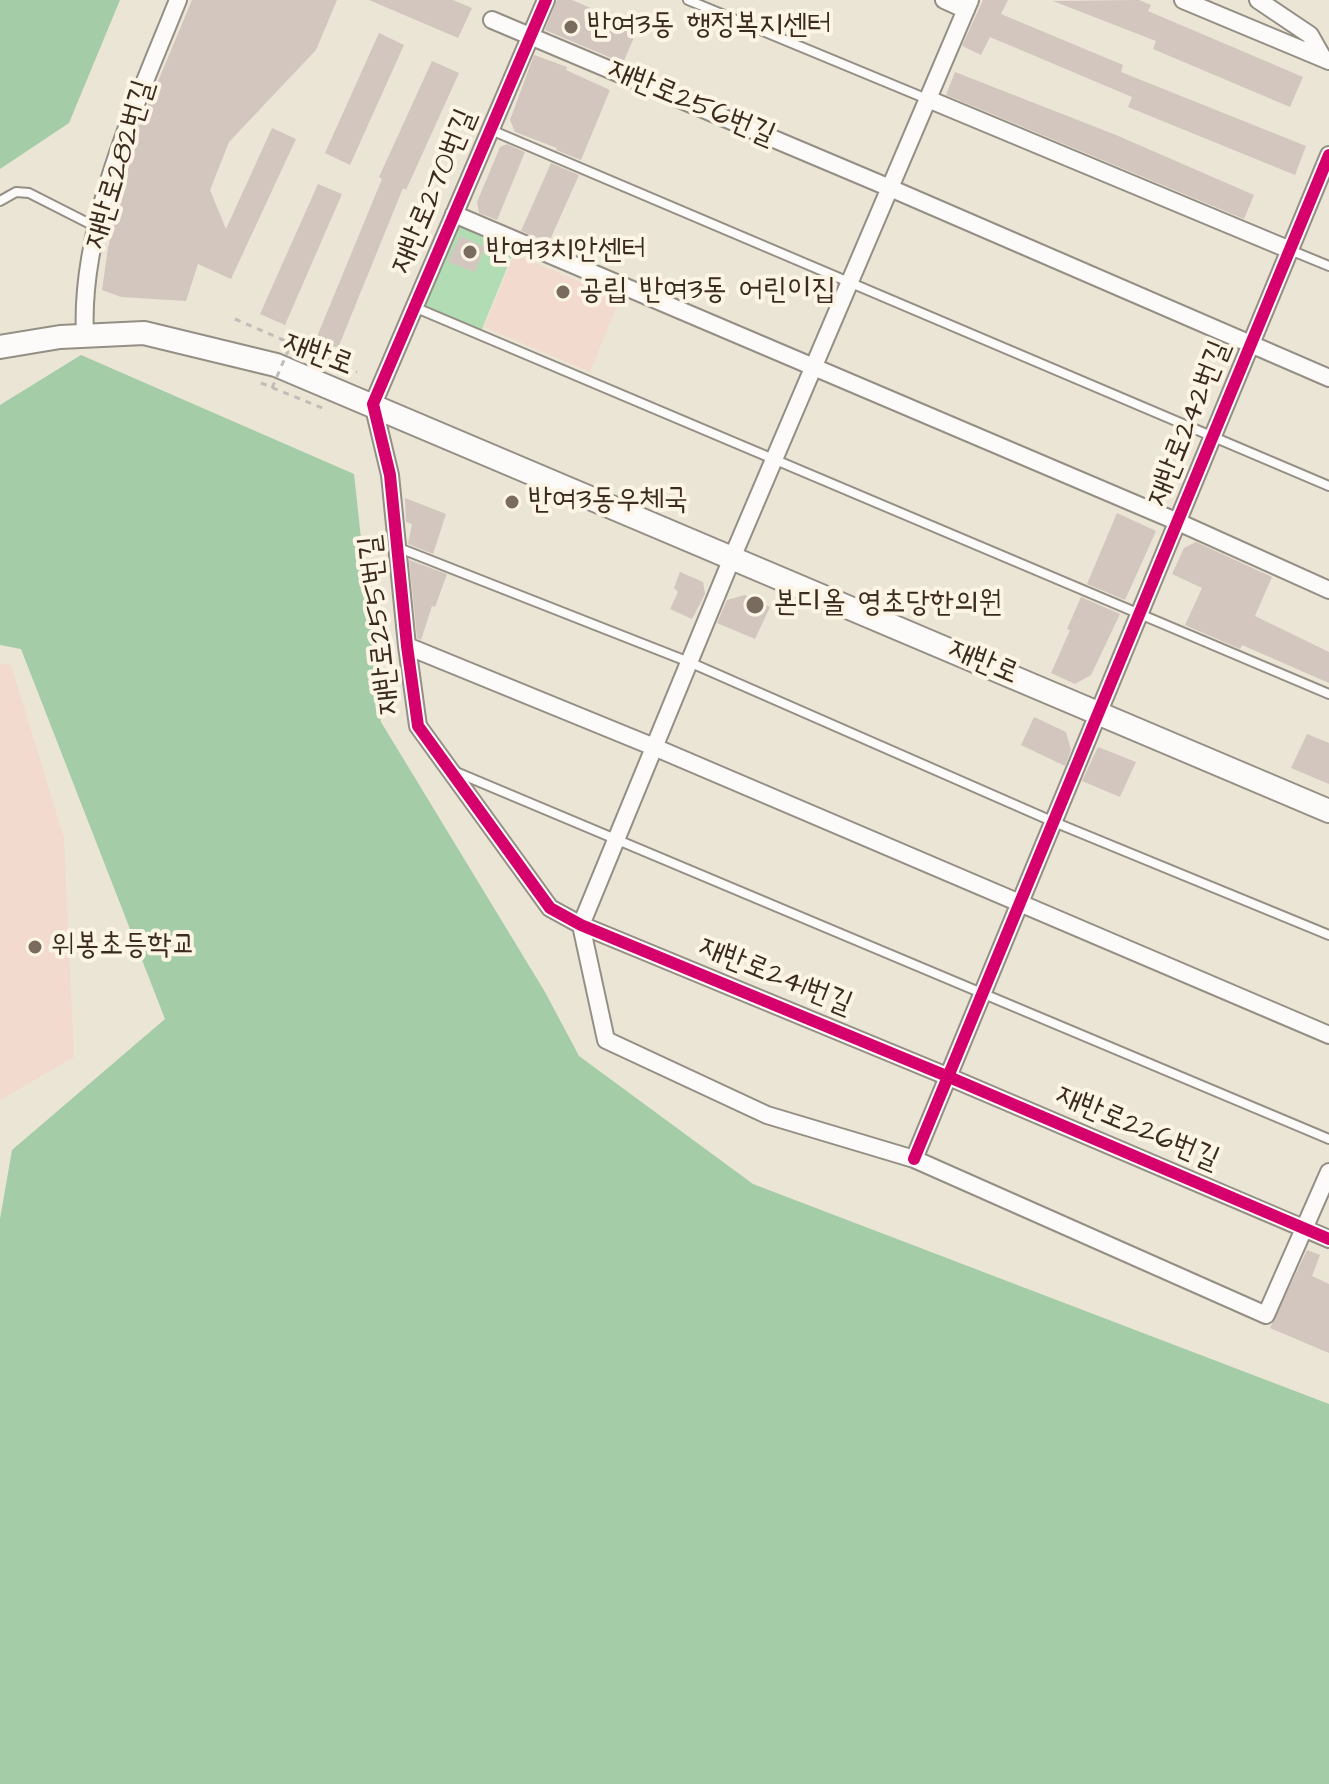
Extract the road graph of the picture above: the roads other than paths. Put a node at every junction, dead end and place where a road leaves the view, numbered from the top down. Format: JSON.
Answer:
{"nodes":[{"id":1,"x":178,"y":0,"type":"edge"},
{"id":2,"x":546,"y":0,"type":"edge"},
{"id":3,"x":688,"y":0,"type":"edge"},
{"id":4,"x":944,"y":0,"type":"edge"},
{"id":5,"x":1183,"y":0,"type":"edge"},
{"id":6,"x":1258,"y":0,"type":"edge"},
{"id":7,"x":968,"y":5,"type":"edge"},
{"id":8,"x":492,"y":20,"type":"dead end"},
{"id":9,"x":530,"y":36,"type":"junction"},
{"id":10,"x":1326,"y":60,"type":"edge"},
{"id":11,"x":928,"y":99,"type":"junction"},
{"id":12,"x":491,"y":130,"type":"junction"},
{"id":13,"x":1327,"y":166,"type":"edge"},
{"id":14,"x":890,"y":188,"type":"junction"},
{"id":15,"x":0,"y":201,"type":"edge"},
{"id":16,"x":454,"y":214,"type":"junction"},
{"id":17,"x":97,"y":227,"type":"junction"},
{"id":18,"x":1290,"y":250,"type":"junction"},
{"id":19,"x":1329,"y":266,"type":"edge"},
{"id":20,"x":850,"y":282,"type":"junction"},
{"id":21,"x":414,"y":307,"type":"junction"},
{"id":22,"x":85,"y":335,"type":"junction"},
{"id":23,"x":1252,"y":343,"type":"junction"},
{"id":24,"x":0,"y":347,"type":"edge"},
{"id":25,"x":814,"y":367,"type":"junction"},
{"id":26,"x":1329,"y":378,"type":"edge"},
{"id":27,"x":373,"y":404,"type":"junction"},
{"id":28,"x":1213,"y":436,"type":"junction"},
{"id":29,"x":775,"y":459,"type":"junction"},
{"id":30,"x":1329,"y":486,"type":"edge"},
{"id":31,"x":1178,"y":522,"type":"junction"},
{"id":32,"x":398,"y":547,"type":"junction"},
{"id":33,"x":732,"y":558,"type":"junction"},
{"id":34,"x":1329,"y":590,"type":"edge"},
{"id":35,"x":1140,"y":613,"type":"junction"},
{"id":36,"x":407,"y":646,"type":"junction"},
{"id":37,"x":689,"y":662,"type":"junction"},
{"id":38,"x":1329,"y":694,"type":"edge"},
{"id":39,"x":1100,"y":712,"type":"junction"},
{"id":40,"x":654,"y":747,"type":"junction"},
{"id":41,"x":449,"y":769,"type":"junction"},
{"id":42,"x":1329,"y":811,"type":"edge"},
{"id":43,"x":1054,"y":822,"type":"junction"},
{"id":44,"x":617,"y":839,"type":"junction"},
{"id":45,"x":1020,"y":904,"type":"junction"},
{"id":46,"x":581,"y":925,"type":"junction"},
{"id":47,"x":1329,"y":935,"type":"edge"},
{"id":48,"x":983,"y":994,"type":"junction"},
{"id":49,"x":1329,"y":1035,"type":"edge"},
{"id":50,"x":949,"y":1077,"type":"junction"},
{"id":51,"x":1329,"y":1139,"type":"edge"},
{"id":52,"x":914,"y":1159,"type":"junction"},
{"id":53,"x":1329,"y":1172,"type":"edge"},
{"id":54,"x":1304,"y":1229,"type":"junction"},
{"id":55,"x":1329,"y":1239,"type":"edge"}],
"edges":[{"from":1,"to":17,"type":"street","name":"재반로282번길"},
{"from":2,"to":9,"type":"street","name":"재반로270번길"},
{"from":3,"to":11,"type":"lane"},
{"from":4,"to":7,"type":"street"},
{"from":5,"to":10,"type":"street"},
{"from":6,"to":10,"type":"street"},
{"from":7,"to":11,"type":"street"},
{"from":8,"to":9,"type":"street","name":"재반로256번길"},
{"from":9,"to":12,"type":"street","name":"재반로270번길"},
{"from":9,"to":14,"type":"street","name":"재반로256번길"},
{"from":11,"to":14,"type":"street"},
{"from":11,"to":18,"type":"street"},
{"from":12,"to":16,"type":"street","name":"재반로270번길"},
{"from":12,"to":20,"type":"lane"},
{"from":13,"to":18,"type":"street","name":"재반로242번길"},
{"from":14,"to":20,"type":"street"},
{"from":14,"to":23,"type":"street","name":"재반로242번길"},
{"from":15,"to":17,"type":"lane"},
{"from":16,"to":21,"type":"street","name":"재반로270번길"},
{"from":16,"to":25,"type":"street"},
{"from":17,"to":22,"type":"street","name":"재반로282번길"},
{"from":18,"to":19,"type":"lane"},
{"from":18,"to":23,"type":"street","name":"재반로242번길"},
{"from":20,"to":25,"type":"street"},
{"from":20,"to":28,"type":"lane","name":"재반로242번길"},
{"from":21,"to":27,"type":"street","name":"재반로270번길"},
{"from":21,"to":29,"type":"lane"},
{"from":22,"to":24,"type":"main road","name":"재반로"},
{"from":22,"to":27,"type":"main road","name":"재반로"},
{"from":23,"to":26,"type":"street"},
{"from":23,"to":28,"type":"street","name":"재반로242번길"},
{"from":25,"to":29,"type":"street"},
{"from":25,"to":31,"type":"street","name":"재반로242번길"},
{"from":27,"to":32,"type":"street","name":"재반로255번길"},
{"from":27,"to":33,"type":"main road","name":"재반로"},
{"from":28,"to":30,"type":"lane"},
{"from":28,"to":31,"type":"street","name":"재반로242번길"},
{"from":29,"to":33,"type":"street"},
{"from":29,"to":35,"type":"lane"},
{"from":31,"to":34,"type":"street"},
{"from":31,"to":35,"type":"street","name":"재반로242번길"},
{"from":32,"to":36,"type":"street","name":"재반로255번길"},
{"from":32,"to":37,"type":"lane","name":"재반로255번길"},
{"from":33,"to":37,"type":"street"},
{"from":33,"to":39,"type":"main road","name":"재반로"},
{"from":35,"to":38,"type":"lane"},
{"from":35,"to":39,"type":"street","name":"재반로242번길"},
{"from":36,"to":40,"type":"street","name":"재반로255번길"},
{"from":36,"to":41,"type":"street","name":"재반로255번길"},
{"from":37,"to":40,"type":"street"},
{"from":37,"to":43,"type":"lane"},
{"from":39,"to":42,"type":"main road","name":"재반로"},
{"from":39,"to":43,"type":"street"},
{"from":40,"to":44,"type":"street"},
{"from":40,"to":45,"type":"street"},
{"from":41,"to":44,"type":"lane"},
{"from":41,"to":46,"type":"street","name":"재반로255번길"},
{"from":43,"to":45,"type":"street"},
{"from":43,"to":47,"type":"lane"},
{"from":44,"to":46,"type":"street"},
{"from":44,"to":48,"type":"lane"},
{"from":45,"to":48,"type":"street"},
{"from":45,"to":49,"type":"street"},
{"from":46,"to":50,"type":"street","name":"재반로241번길"},
{"from":46,"to":52,"type":"street"},
{"from":48,"to":50,"type":"street"},
{"from":48,"to":51,"type":"lane"},
{"from":50,"to":52,"type":"street"},
{"from":50,"to":54,"type":"street","name":"재반로226번길"},
{"from":52,"to":54,"type":"street"},
{"from":53,"to":54,"type":"street"},
{"from":54,"to":55,"type":"street","name":"재반로226번길"}]}
